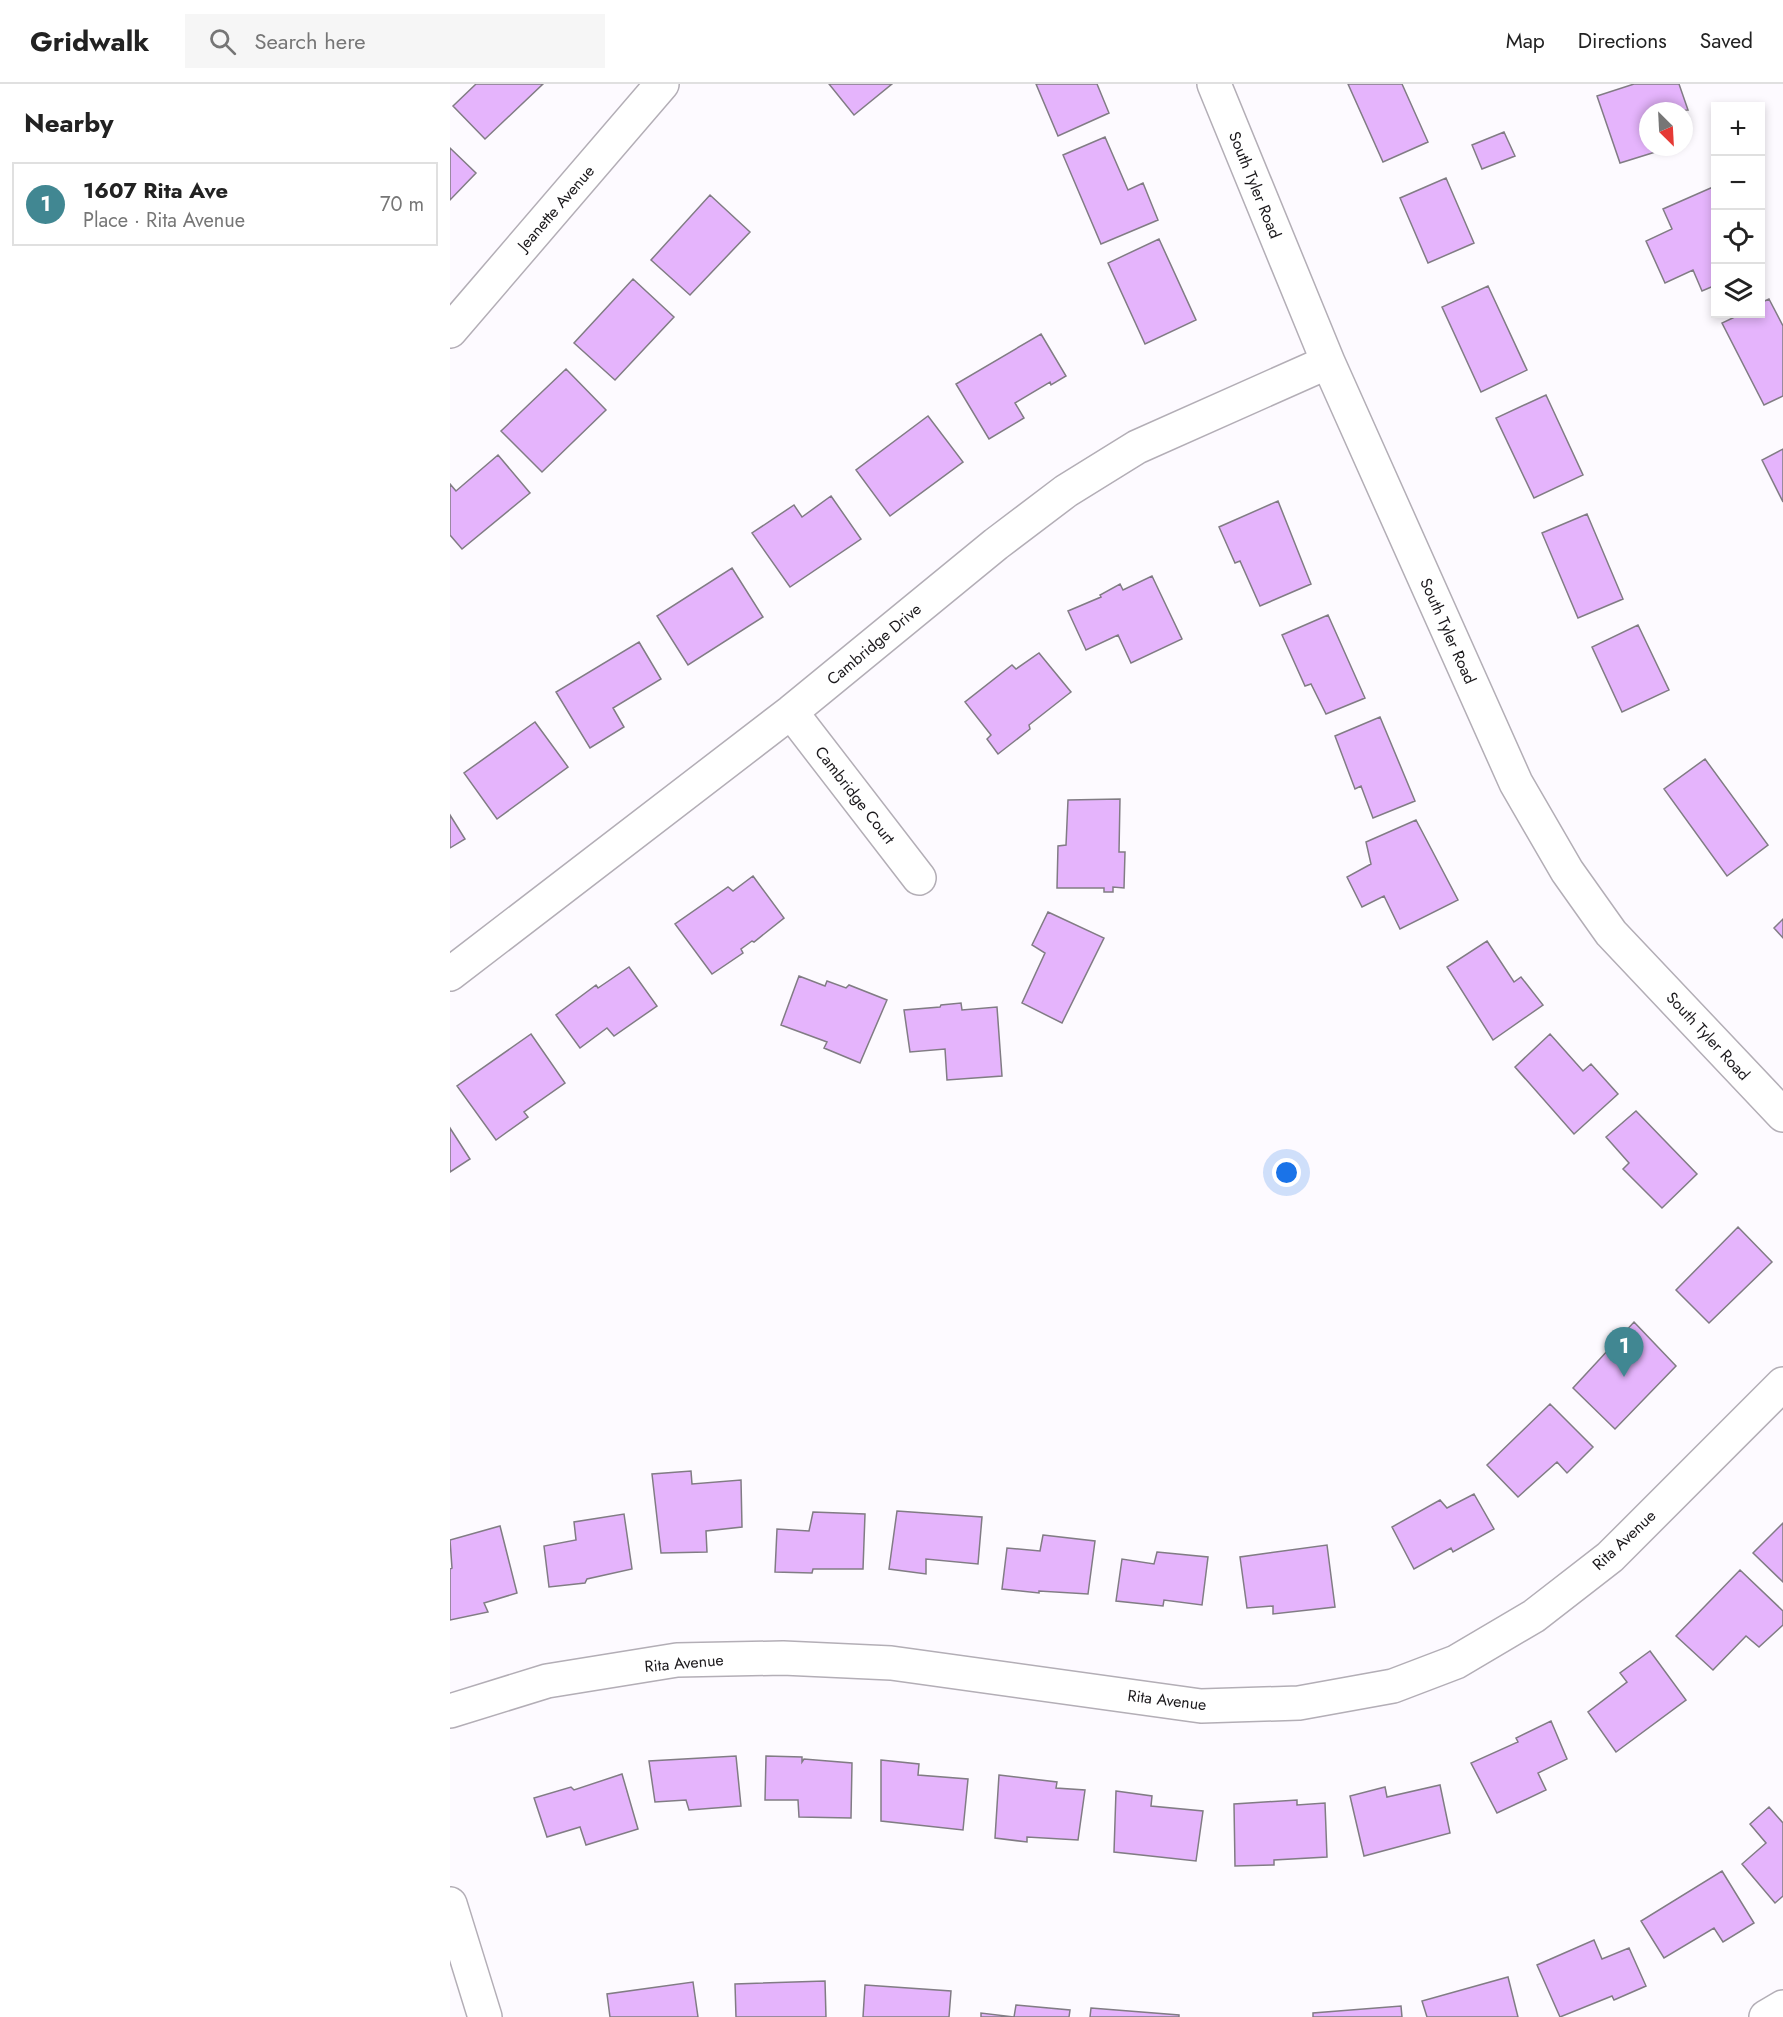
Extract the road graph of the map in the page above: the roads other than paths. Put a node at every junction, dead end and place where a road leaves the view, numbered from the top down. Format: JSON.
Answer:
{"nodes":[{"id":1,"x":662,"y":84,"type":"edge"},
{"id":2,"x":1214,"y":84,"type":"edge"},
{"id":3,"x":450,"y":332,"type":"edge"},
{"id":4,"x":1328,"y":362,"type":"junction"},
{"id":5,"x":792,"y":712,"type":"junction"},
{"id":6,"x":919,"y":878,"type":"dead end"},
{"id":7,"x":450,"y":975,"type":"edge"},
{"id":8,"x":1783,"y":1115,"type":"edge"},
{"id":9,"x":1783,"y":1384,"type":"edge"},
{"id":10,"x":450,"y":1711,"type":"edge"},
{"id":11,"x":450,"y":1904,"type":"edge"},
{"id":12,"x":1783,"y":2007,"type":"edge"},
{"id":13,"x":485,"y":2017,"type":"edge"},
{"id":14,"x":1766,"y":2017,"type":"edge"}],
"edges":[{"from":1,"to":3,"type":"street","name":"Jeanette Avenue"},
{"from":2,"to":4,"type":"street","name":"South Tyler Road"},
{"from":4,"to":5,"type":"street","name":"Cambridge Drive"},
{"from":4,"to":8,"type":"street","name":"South Tyler Road"},
{"from":5,"to":6,"type":"street","name":"Cambridge Court"},
{"from":5,"to":7,"type":"street","name":"Cambridge Drive"},
{"from":9,"to":10,"type":"street","name":"Rita Avenue"},
{"from":11,"to":13,"type":"street"},
{"from":12,"to":14,"type":"street"}]}
